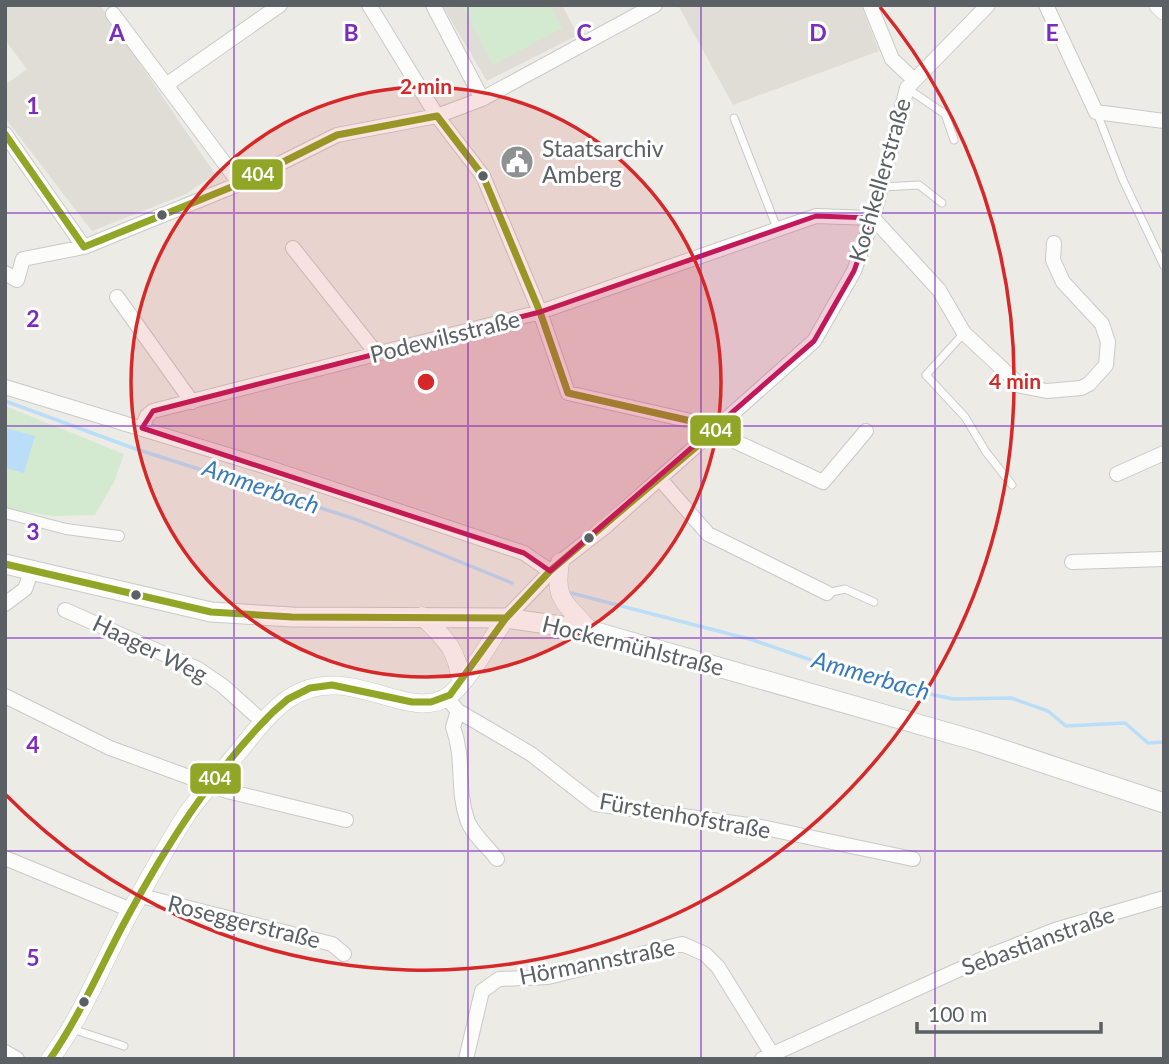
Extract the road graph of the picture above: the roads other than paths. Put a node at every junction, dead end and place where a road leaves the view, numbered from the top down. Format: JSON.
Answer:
{"nodes":[{"id":1,"x":280,"y":5,"type":"edge"},
{"id":2,"x":369,"y":5,"type":"edge"},
{"id":3,"x":433,"y":5,"type":"edge"},
{"id":4,"x":655,"y":5,"type":"edge"},
{"id":5,"x":870,"y":5,"type":"edge"},
{"id":6,"x":988,"y":5,"type":"edge"},
{"id":7,"x":1046,"y":5,"type":"edge"},
{"id":8,"x":1158,"y":5,"type":"edge"},
{"id":9,"x":1164,"y":11,"type":"edge"},
{"id":10,"x":113,"y":14,"type":"dead end"},
{"id":11,"x":910,"y":84,"type":"junction"},
{"id":12,"x":166,"y":85,"type":"junction"},
{"id":13,"x":482,"y":99,"type":"junction"},
{"id":14,"x":1097,"y":112,"type":"junction"},
{"id":15,"x":437,"y":116,"type":"junction"},
{"id":16,"x":734,"y":118,"type":"dead end"},
{"id":17,"x":1164,"y":121,"type":"edge"},
{"id":18,"x":5,"y":134,"type":"edge"},
{"id":19,"x":954,"y":140,"type":"dead end"},
{"id":20,"x":240,"y":184,"type":"junction"},
{"id":21,"x":881,"y":187,"type":"junction"},
{"id":22,"x":942,"y":203,"type":"dead end"},
{"id":23,"x":873,"y":218,"type":"junction"},
{"id":24,"x":777,"y":228,"type":"junction"},
{"id":25,"x":1054,"y":243,"type":"dead end"},
{"id":26,"x":84,"y":247,"type":"junction"},
{"id":27,"x":293,"y":248,"type":"dead end"},
{"id":28,"x":1164,"y":266,"type":"edge"},
{"id":29,"x":11,"y":276,"type":"edge"},
{"id":30,"x":117,"y":297,"type":"dead end"},
{"id":31,"x":540,"y":312,"type":"junction"},
{"id":32,"x":964,"y":333,"type":"junction"},
{"id":33,"x":377,"y":354,"type":"junction"},
{"id":34,"x":5,"y":387,"type":"edge"},
{"id":35,"x":192,"y":402,"type":"junction"},
{"id":36,"x":142,"y":428,"type":"junction"},
{"id":37,"x":716,"y":430,"type":"junction"},
{"id":38,"x":866,"y":430,"type":"dead end"},
{"id":39,"x":1164,"y":453,"type":"edge"},
{"id":40,"x":1117,"y":474,"type":"dead end"},
{"id":41,"x":660,"y":479,"type":"junction"},
{"id":42,"x":1012,"y":485,"type":"dead end"},
{"id":43,"x":5,"y":513,"type":"edge"},
{"id":44,"x":119,"y":536,"type":"dead end"},
{"id":45,"x":1164,"y":559,"type":"edge"},
{"id":46,"x":1072,"y":562,"type":"dead end"},
{"id":47,"x":5,"y":564,"type":"edge"},
{"id":48,"x":555,"y":567,"type":"junction"},
{"id":49,"x":31,"y":572,"type":"junction"},
{"id":50,"x":827,"y":593,"type":"joint"},
{"id":51,"x":874,"y":602,"type":"dead end"},
{"id":52,"x":5,"y":604,"type":"edge"},
{"id":53,"x":65,"y":610,"type":"dead end"},
{"id":54,"x":422,"y":616,"type":"junction"},
{"id":55,"x":506,"y":618,"type":"junction"},
{"id":56,"x":589,"y":630,"type":"junction"},
{"id":57,"x":461,"y":682,"type":"junction"},
{"id":58,"x":5,"y":696,"type":"edge"},
{"id":59,"x":452,"y":704,"type":"junction"},
{"id":60,"x":263,"y":722,"type":"junction"},
{"id":61,"x":212,"y":784,"type":"junction"},
{"id":62,"x":1164,"y":803,"type":"edge"},
{"id":63,"x":346,"y":820,"type":"dead end"},
{"id":64,"x":5,"y":858,"type":"edge"},
{"id":65,"x":497,"y":859,"type":"dead end"},
{"id":66,"x":913,"y":859,"type":"dead end"},
{"id":67,"x":1164,"y":898,"type":"edge"},
{"id":68,"x":136,"y":903,"type":"junction"},
{"id":69,"x":344,"y":954,"type":"dead end"},
{"id":70,"x":72,"y":1029,"type":"junction"},
{"id":71,"x":124,"y":1046,"type":"dead end"},
{"id":72,"x":5,"y":1052,"type":"edge"},
{"id":73,"x":767,"y":1056,"type":"edge"},
{"id":74,"x":17,"y":1059,"type":"edge"},
{"id":75,"x":50,"y":1059,"type":"edge"},
{"id":76,"x":466,"y":1059,"type":"edge"}],
"edges":[{"from":1,"to":12,"type":"street"},
{"from":2,"to":15,"type":"street"},
{"from":3,"to":13,"type":"street"},
{"from":4,"to":13,"type":"street"},
{"from":5,"to":11,"type":"street"},
{"from":6,"to":11,"type":"street","name":"Kochkellerstraße"},
{"from":7,"to":14,"type":"street"},
{"from":8,"to":9,"type":"street"},
{"from":10,"to":12,"type":"street"},
{"from":11,"to":19,"type":"lane"},
{"from":11,"to":21,"type":"street","name":"Kochkellerstraße"},
{"from":12,"to":20,"type":"street"},
{"from":13,"to":15,"type":"street"},
{"from":14,"to":17,"type":"street"},
{"from":14,"to":28,"type":"lane"},
{"from":15,"to":20,"type":"street"},
{"from":15,"to":31,"type":"street"},
{"from":16,"to":24,"type":"lane"},
{"from":18,"to":26,"type":"street"},
{"from":20,"to":26,"type":"street"},
{"from":21,"to":22,"type":"lane"},
{"from":21,"to":23,"type":"street","name":"Kochkellerstraße"},
{"from":23,"to":24,"type":"street","name":"Podewilsstraße"},
{"from":23,"to":32,"type":"street"},
{"from":23,"to":37,"type":"street","name":"Kochkellerstraße"},
{"from":24,"to":31,"type":"street","name":"Podewilsstraße"},
{"from":25,"to":32,"type":"street"},
{"from":26,"to":29,"type":"street"},
{"from":27,"to":33,"type":"street"},
{"from":30,"to":35,"type":"street"},
{"from":31,"to":33,"type":"street","name":"Podewilsstraße"},
{"from":31,"to":37,"type":"street"},
{"from":32,"to":42,"type":"lane"},
{"from":33,"to":35,"type":"street","name":"Podewilsstraße"},
{"from":34,"to":36,"type":"street"},
{"from":35,"to":36,"type":"street","name":"Podewilsstraße"},
{"from":36,"to":48,"type":"street"},
{"from":37,"to":38,"type":"street"},
{"from":37,"to":41,"type":"street","name":"Kochkellerstraße"},
{"from":39,"to":40,"type":"street"},
{"from":41,"to":48,"type":"street","name":"Kochkellerstraße"},
{"from":41,"to":50,"type":"street"},
{"from":43,"to":44,"type":"street"},
{"from":45,"to":46,"type":"street"},
{"from":47,"to":49,"type":"main road","name":"Hockermühlstraße"},
{"from":48,"to":55,"type":"street","name":"Kochkellerstraße"},
{"from":48,"to":56,"type":"street"},
{"from":49,"to":52,"type":"street"},
{"from":49,"to":54,"type":"main road","name":"Hockermühlstraße"},
{"from":50,"to":51,"type":"lane"},
{"from":53,"to":60,"type":"street","name":"Haager Weg"},
{"from":54,"to":55,"type":"main road","name":"Hockermühlstraße"},
{"from":54,"to":57,"type":"street"},
{"from":55,"to":56,"type":"main road","name":"Hockermühlstraße"},
{"from":55,"to":57,"type":"street"},
{"from":56,"to":62,"type":"main road","name":"Hockermühlstraße"},
{"from":57,"to":59,"type":"street"},
{"from":58,"to":61,"type":"street"},
{"from":59,"to":60,"type":"street"},
{"from":59,"to":65,"type":"street"},
{"from":59,"to":66,"type":"street","name":"Fürstenhofstraße"},
{"from":60,"to":61,"type":"street"},
{"from":61,"to":63,"type":"street"},
{"from":61,"to":68,"type":"street"},
{"from":64,"to":68,"type":"street","name":"Roseggerstraße"},
{"from":67,"to":73,"type":"street","name":"Sebastianstraße"},
{"from":68,"to":69,"type":"street","name":"Roseggerstraße"},
{"from":68,"to":70,"type":"street"},
{"from":70,"to":71,"type":"lane"},
{"from":70,"to":75,"type":"street"},
{"from":72,"to":74,"type":"street"},
{"from":73,"to":76,"type":"street","name":"Hörmannstraße"}]}
